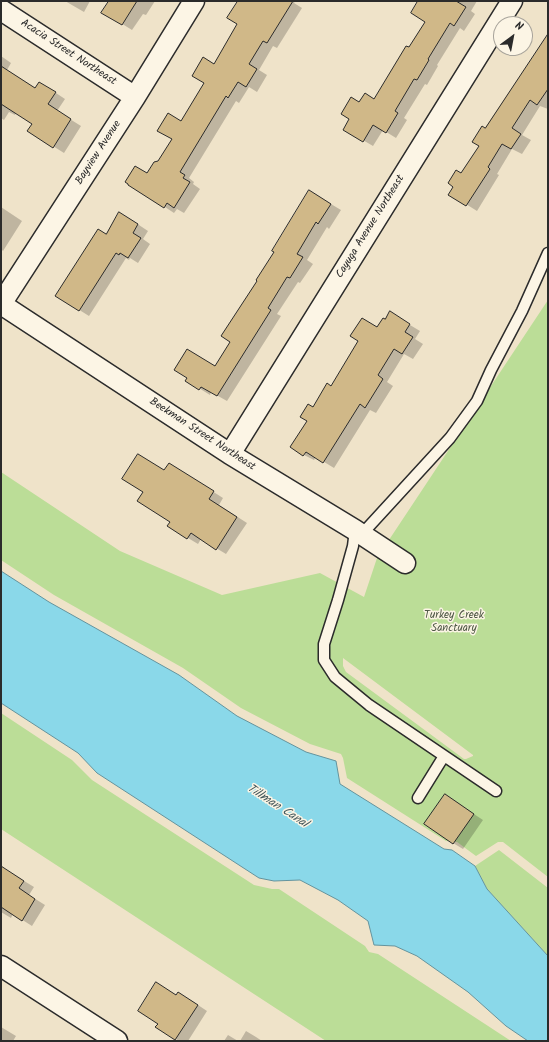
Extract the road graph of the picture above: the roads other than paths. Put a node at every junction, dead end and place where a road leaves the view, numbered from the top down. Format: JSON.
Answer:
{"nodes":[{"id":1,"x":194,"y":1,"type":"edge"},
{"id":2,"x":512,"y":1,"type":"edge"},
{"id":3,"x":1,"y":10,"type":"edge"},
{"id":4,"x":135,"y":98,"type":"junction"},
{"id":5,"x":548,"y":253,"type":"edge"},
{"id":6,"x":1,"y":304,"type":"edge"},
{"id":7,"x":230,"y":454,"type":"junction"},
{"id":8,"x":359,"y":532,"type":"junction"},
{"id":9,"x":405,"y":563,"type":"dead end"},
{"id":10,"x":444,"y":756,"type":"junction"},
{"id":11,"x":496,"y":791,"type":"dead end"},
{"id":12,"x":418,"y":798,"type":"dead end"},
{"id":13,"x":1,"y":966,"type":"edge"},
{"id":14,"x":117,"y":1041,"type":"edge"}],
"edges":[{"from":1,"to":4,"type":"street","name":"Bayview Avenue"},
{"from":2,"to":7,"type":"street","name":"Cayuga Avenue Northeast"},
{"from":3,"to":4,"type":"street","name":"Acacia Street Northeast"},
{"from":4,"to":6,"type":"street","name":"Bayview Avenue"},
{"from":5,"to":8,"type":"lane"},
{"from":6,"to":7,"type":"street","name":"Beekman Street Northeast"},
{"from":7,"to":8,"type":"street","name":"Beekman Street Northeast"},
{"from":8,"to":9,"type":"street","name":"Beekman Street Northeast"},
{"from":8,"to":10,"type":"lane"},
{"from":10,"to":11,"type":"lane"},
{"from":10,"to":12,"type":"lane"},
{"from":13,"to":14,"type":"street"}]}
